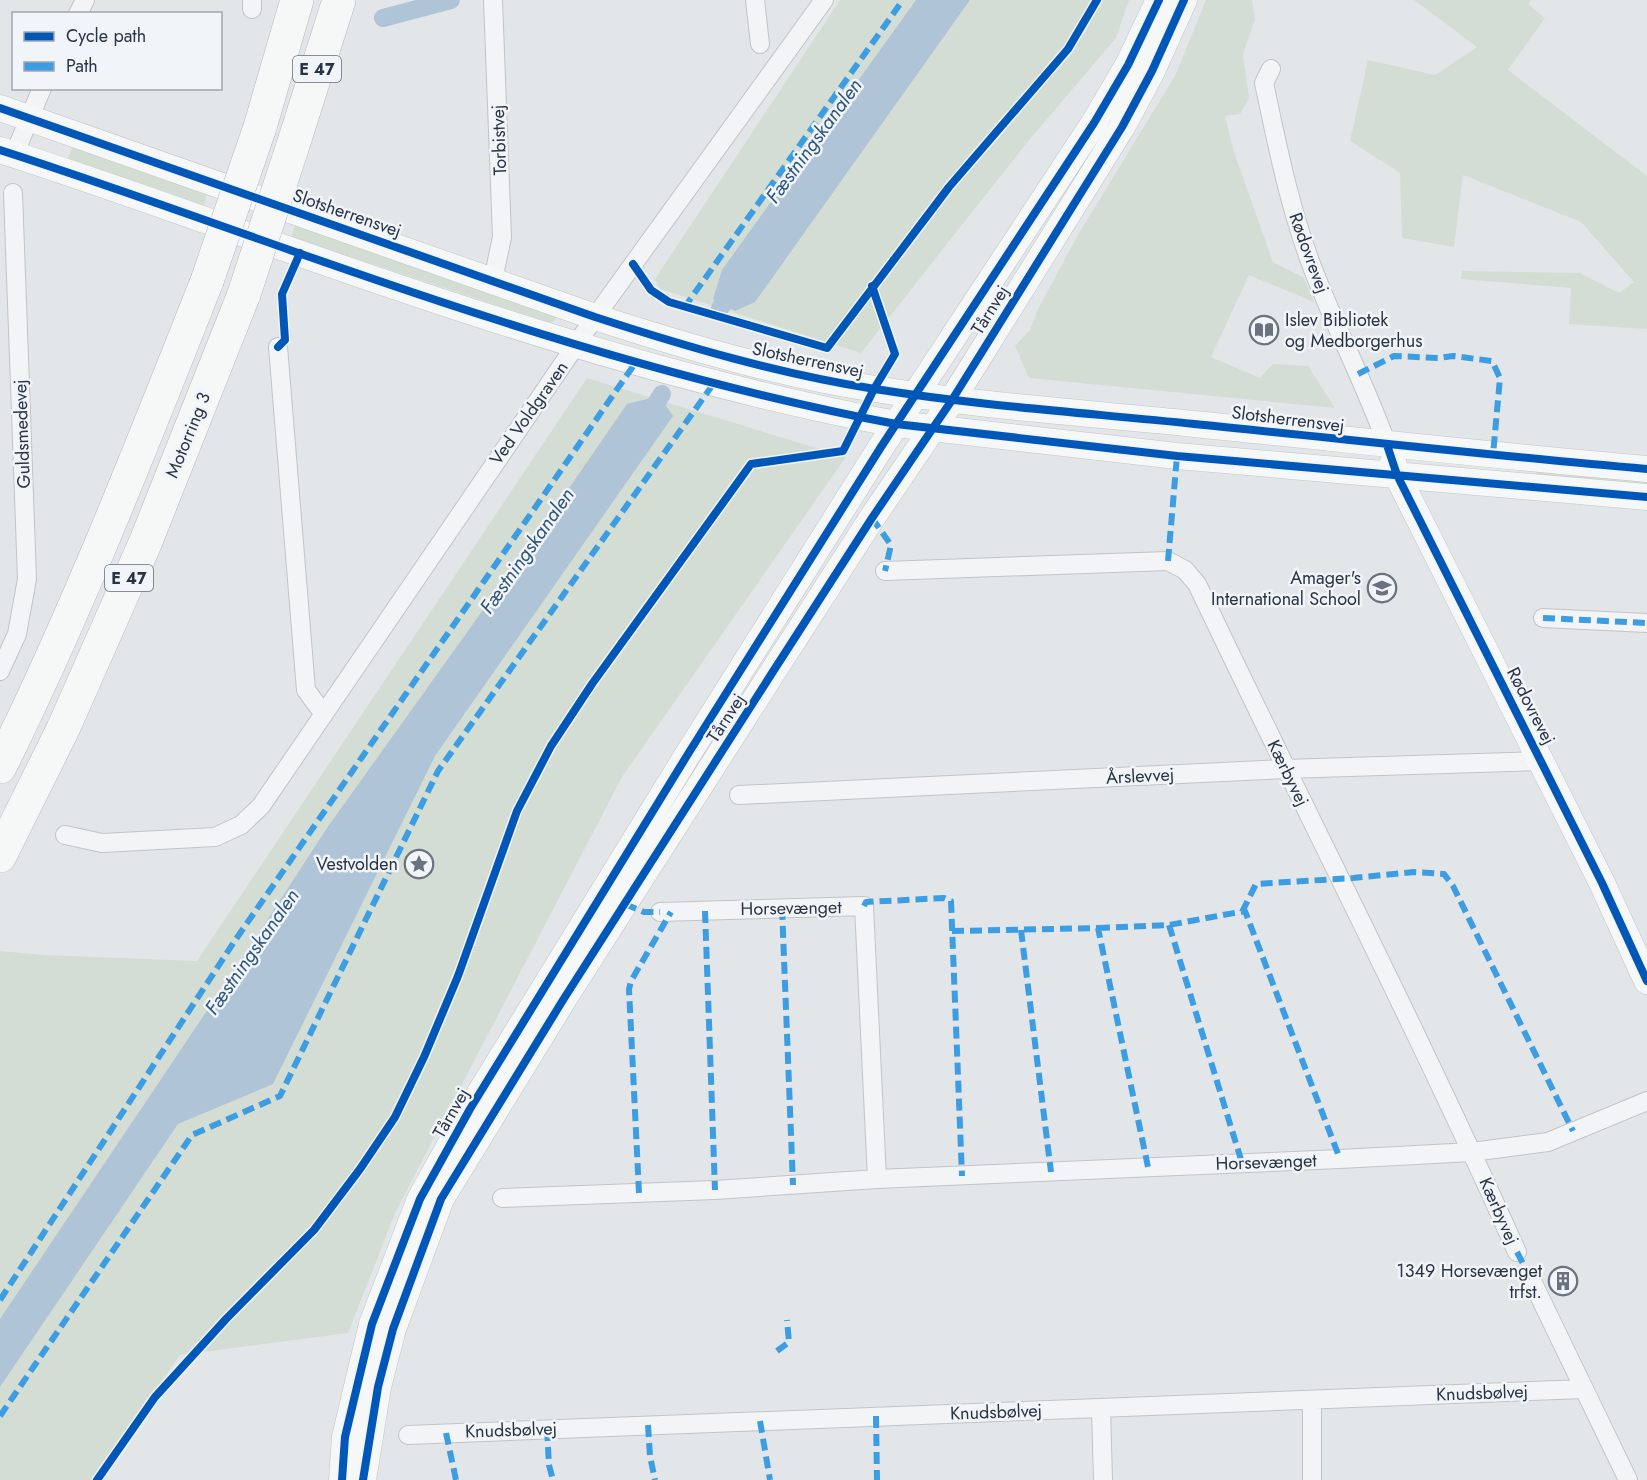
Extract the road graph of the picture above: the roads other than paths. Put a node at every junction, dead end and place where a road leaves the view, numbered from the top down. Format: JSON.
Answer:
{"nodes":[{"id":1,"x":297,"y":0,"type":"edge"},
{"id":2,"x":339,"y":0,"type":"edge"},
{"id":3,"x":493,"y":0,"type":"edge"},
{"id":4,"x":755,"y":0,"type":"edge"},
{"id":5,"x":824,"y":0,"type":"edge"},
{"id":6,"x":1159,"y":0,"type":"edge"},
{"id":7,"x":1184,"y":0,"type":"edge"},
{"id":8,"x":760,"y":44,"type":"dead end"},
{"id":9,"x":1271,"y":69,"type":"dead end"},
{"id":10,"x":41,"y":90,"type":"edge"},
{"id":11,"x":0,"y":108,"type":"edge"},
{"id":12,"x":28,"y":118,"type":"junction"},
{"id":13,"x":7,"y":152,"type":"edge"},
{"id":14,"x":13,"y":193,"type":"dead end"},
{"id":15,"x":493,"y":280,"type":"junction"},
{"id":16,"x":595,"y":317,"type":"junction"},
{"id":17,"x":576,"y":345,"type":"junction"},
{"id":18,"x":278,"y":347,"type":"dead end"},
{"id":19,"x":917,"y":394,"type":"junction"},
{"id":20,"x":952,"y":400,"type":"junction"},
{"id":21,"x":896,"y":424,"type":"junction"},
{"id":22,"x":932,"y":428,"type":"junction"},
{"id":23,"x":1387,"y":445,"type":"junction"},
{"id":24,"x":1647,"y":469,"type":"edge"},
{"id":25,"x":1397,"y":475,"type":"junction"},
{"id":26,"x":1647,"y":497,"type":"edge"},
{"id":27,"x":885,"y":571,"type":"dead end"},
{"id":28,"x":1543,"y":618,"type":"dead end"},
{"id":29,"x":1647,"y":623,"type":"edge"},
{"id":30,"x":0,"y":671,"type":"edge"},
{"id":31,"x":323,"y":713,"type":"junction"},
{"id":32,"x":1542,"y":761,"type":"junction"},
{"id":33,"x":0,"y":767,"type":"edge"},
{"id":34,"x":1285,"y":769,"type":"junction"},
{"id":35,"x":739,"y":795,"type":"dead end"},
{"id":36,"x":65,"y":835,"type":"dead end"},
{"id":37,"x":0,"y":856,"type":"edge"},
{"id":38,"x":660,"y":912,"type":"dead end"},
{"id":39,"x":1647,"y":981,"type":"edge"},
{"id":40,"x":1647,"y":1101,"type":"edge"},
{"id":41,"x":1472,"y":1152,"type":"junction"},
{"id":42,"x":877,"y":1179,"type":"junction"},
{"id":43,"x":502,"y":1198,"type":"dead end"},
{"id":44,"x":1517,"y":1252,"type":"dead end"},
{"id":45,"x":1531,"y":1279,"type":"dead end"},
{"id":46,"x":1584,"y":1389,"type":"junction"},
{"id":47,"x":1312,"y":1400,"type":"junction"},
{"id":48,"x":1101,"y":1408,"type":"junction"},
{"id":49,"x":408,"y":1435,"type":"dead end"},
{"id":50,"x":342,"y":1480,"type":"edge"},
{"id":51,"x":363,"y":1480,"type":"edge"},
{"id":52,"x":1103,"y":1480,"type":"edge"},
{"id":53,"x":1312,"y":1480,"type":"edge"},
{"id":54,"x":1628,"y":1480,"type":"edge"}],
"edges":[{"from":1,"to":33,"type":"highway","number":"E 47","bridge":true},
{"from":2,"to":37,"type":"highway","name":"Motorring 3","number":"E 47","bridge":true},
{"from":3,"to":15,"type":"street","name":"Torbistvej"},
{"from":4,"to":8,"type":"street"},
{"from":5,"to":16,"type":"street","name":"Ved Voldgraven"},
{"from":6,"to":19,"type":"street","name":"Tårnvej"},
{"from":7,"to":20,"type":"street","name":"Tårnvej"},
{"from":9,"to":23,"type":"street","name":"Rødovrevej"},
{"from":10,"to":12,"type":"street"},
{"from":11,"to":12,"type":"street","name":"Slotsherrensvej"},
{"from":12,"to":13,"type":"street"},
{"from":12,"to":15,"type":"street","name":"Slotsherrensvej"},
{"from":13,"to":17,"type":"street"},
{"from":14,"to":30,"type":"street","name":"Guldsmedevej"},
{"from":15,"to":16,"type":"street","name":"Slotsherrensvej"},
{"from":16,"to":17,"type":"street","name":"Ved Voldgraven"},
{"from":16,"to":19,"type":"street","name":"Slotsherrensvej"},
{"from":17,"to":21,"type":"street"},
{"from":17,"to":31,"type":"street","name":"Ved Voldgraven"},
{"from":18,"to":31,"type":"street"},
{"from":19,"to":20,"type":"street","name":"Slotsherrensvej"},
{"from":19,"to":21,"type":"street","name":"Tårnvej"},
{"from":20,"to":22,"type":"street","name":"Tårnvej"},
{"from":20,"to":23,"type":"street","name":"Slotsherrensvej"},
{"from":21,"to":22,"type":"street"},
{"from":21,"to":50,"type":"street","name":"Tårnvej"},
{"from":22,"to":25,"type":"street"},
{"from":22,"to":51,"type":"street","name":"Tårnvej"},
{"from":23,"to":24,"type":"street","name":"Slotsherrensvej"},
{"from":23,"to":25,"type":"street","name":"Rødovrevej"},
{"from":25,"to":26,"type":"street"},
{"from":25,"to":32,"type":"street","name":"Rødovrevej"},
{"from":27,"to":34,"type":"street","name":"Kærbyvej"},
{"from":28,"to":29,"type":"street"},
{"from":31,"to":36,"type":"street","name":"Ved Voldgraven"},
{"from":32,"to":34,"type":"street","name":"Årslevvej"},
{"from":32,"to":39,"type":"street","name":"Rødovrevej"},
{"from":34,"to":35,"type":"street","name":"Årslevvej"},
{"from":34,"to":41,"type":"street","name":"Kærbyvej"},
{"from":38,"to":42,"type":"street","name":"Horsevænget"},
{"from":40,"to":41,"type":"street","name":"Horsevænget"},
{"from":41,"to":42,"type":"street","name":"Horsevænget"},
{"from":41,"to":44,"type":"street","name":"Kærbyvej"},
{"from":42,"to":43,"type":"street","name":"Horsevænget"},
{"from":45,"to":46,"type":"street"},
{"from":46,"to":47,"type":"street","name":"Knudsbølvej"},
{"from":46,"to":54,"type":"street"},
{"from":47,"to":48,"type":"street","name":"Knudsbølvej"},
{"from":47,"to":53,"type":"street"},
{"from":48,"to":49,"type":"street","name":"Knudsbølvej"},
{"from":48,"to":52,"type":"street"}]}
